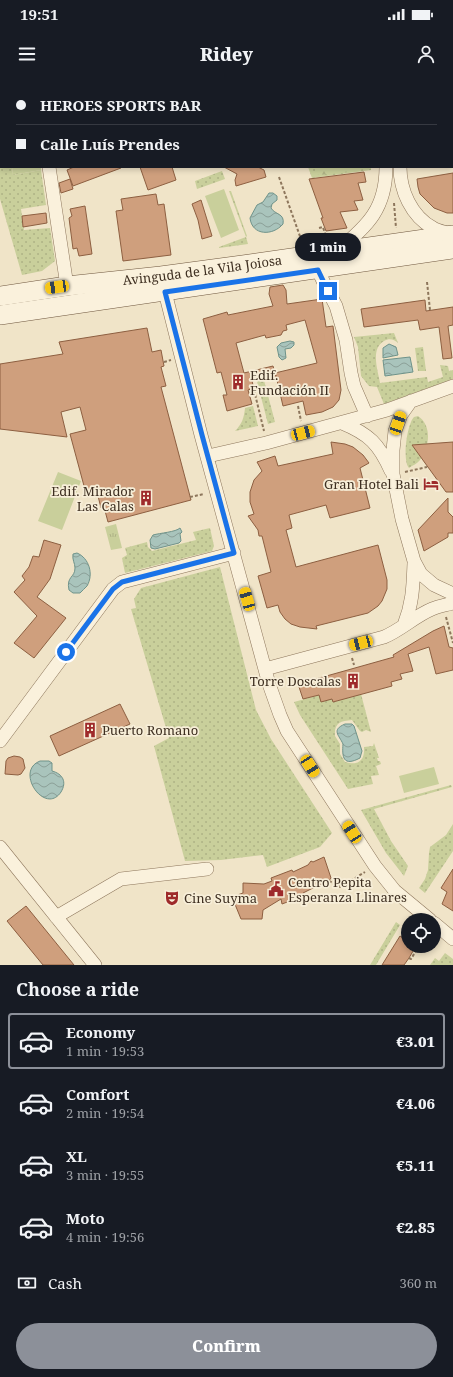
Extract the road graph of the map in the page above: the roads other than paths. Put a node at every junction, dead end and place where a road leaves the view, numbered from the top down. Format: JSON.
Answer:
{"nodes":[{"id":1,"x":49,"y":168,"type":"edge"},
{"id":2,"x":386,"y":168,"type":"edge"},
{"id":3,"x":400,"y":168,"type":"edge"},
{"id":4,"x":453,"y":240,"type":"edge"},
{"id":5,"x":338,"y":250,"type":"junction"},
{"id":6,"x":318,"y":270,"type":"junction"},
{"id":7,"x":168,"y":284,"type":"junction"},
{"id":8,"x":67,"y":286,"type":"junction"},
{"id":9,"x":0,"y":296,"type":"edge"},
{"id":10,"x":0,"y":315,"type":"edge"},
{"id":11,"x":453,"y":386,"type":"edge"},
{"id":12,"x":411,"y":402,"type":"junction"},
{"id":13,"x":368,"y":416,"type":"junction"},
{"id":14,"x":342,"y":423,"type":"junction"},
{"id":15,"x":208,"y":456,"type":"junction"},
{"id":16,"x":393,"y":474,"type":"junction"},
{"id":17,"x":234,"y":553,"type":"junction"},
{"id":18,"x":414,"y":561,"type":"junction"},
{"id":19,"x":453,"y":594,"type":"edge"},
{"id":20,"x":448,"y":604,"type":"edge"},
{"id":21,"x":404,"y":625,"type":"junction"},
{"id":22,"x":265,"y":669,"type":"junction"},
{"id":23,"x":0,"y":741,"type":"edge"},
{"id":24,"x":0,"y":847,"type":"edge"},
{"id":25,"x":207,"y":869,"type":"dead end"},
{"id":26,"x":422,"y":913,"type":"edge"},
{"id":27,"x":56,"y":917,"type":"junction"},
{"id":28,"x":441,"y":929,"type":"edge"},
{"id":29,"x":453,"y":939,"type":"edge"},
{"id":30,"x":95,"y":965,"type":"edge"}],
"edges":[{"from":1,"to":8,"type":"street"},
{"from":2,"to":5,"type":"street"},
{"from":3,"to":4,"type":"street"},
{"from":4,"to":5,"type":"main road","name":"Avinguda de la Vila Joiosa"},
{"from":4,"to":6,"type":"main road","name":"Avinguda de la Vila Joiosa"},
{"from":5,"to":7,"type":"main road","name":"Avinguda de la Vila Joiosa"},
{"from":6,"to":7,"type":"main road","name":"Avinguda de la Vila Joiosa"},
{"from":6,"to":13,"type":"street"},
{"from":7,"to":8,"type":"main road","name":"Avinguda de la Vila Joiosa"},
{"from":7,"to":10,"type":"main road","name":"Avinguda de la Vila Joiosa"},
{"from":7,"to":15,"type":"street"},
{"from":8,"to":9,"type":"main road","name":"Avinguda de la Vila Joiosa"},
{"from":11,"to":12,"type":"street"},
{"from":12,"to":13,"type":"street"},
{"from":12,"to":16,"type":"street"},
{"from":13,"to":14,"type":"street"},
{"from":14,"to":15,"type":"street"},
{"from":14,"to":16,"type":"street"},
{"from":15,"to":17,"type":"street"},
{"from":16,"to":18,"type":"street"},
{"from":17,"to":22,"type":"street"},
{"from":17,"to":23,"type":"street"},
{"from":18,"to":19,"type":"street"},
{"from":18,"to":21,"type":"street"},
{"from":20,"to":21,"type":"street"},
{"from":21,"to":22,"type":"street"},
{"from":22,"to":26,"type":"street"},
{"from":24,"to":27,"type":"street"},
{"from":25,"to":27,"type":"street"},
{"from":27,"to":30,"type":"street"},
{"from":28,"to":29,"type":"street"}]}
